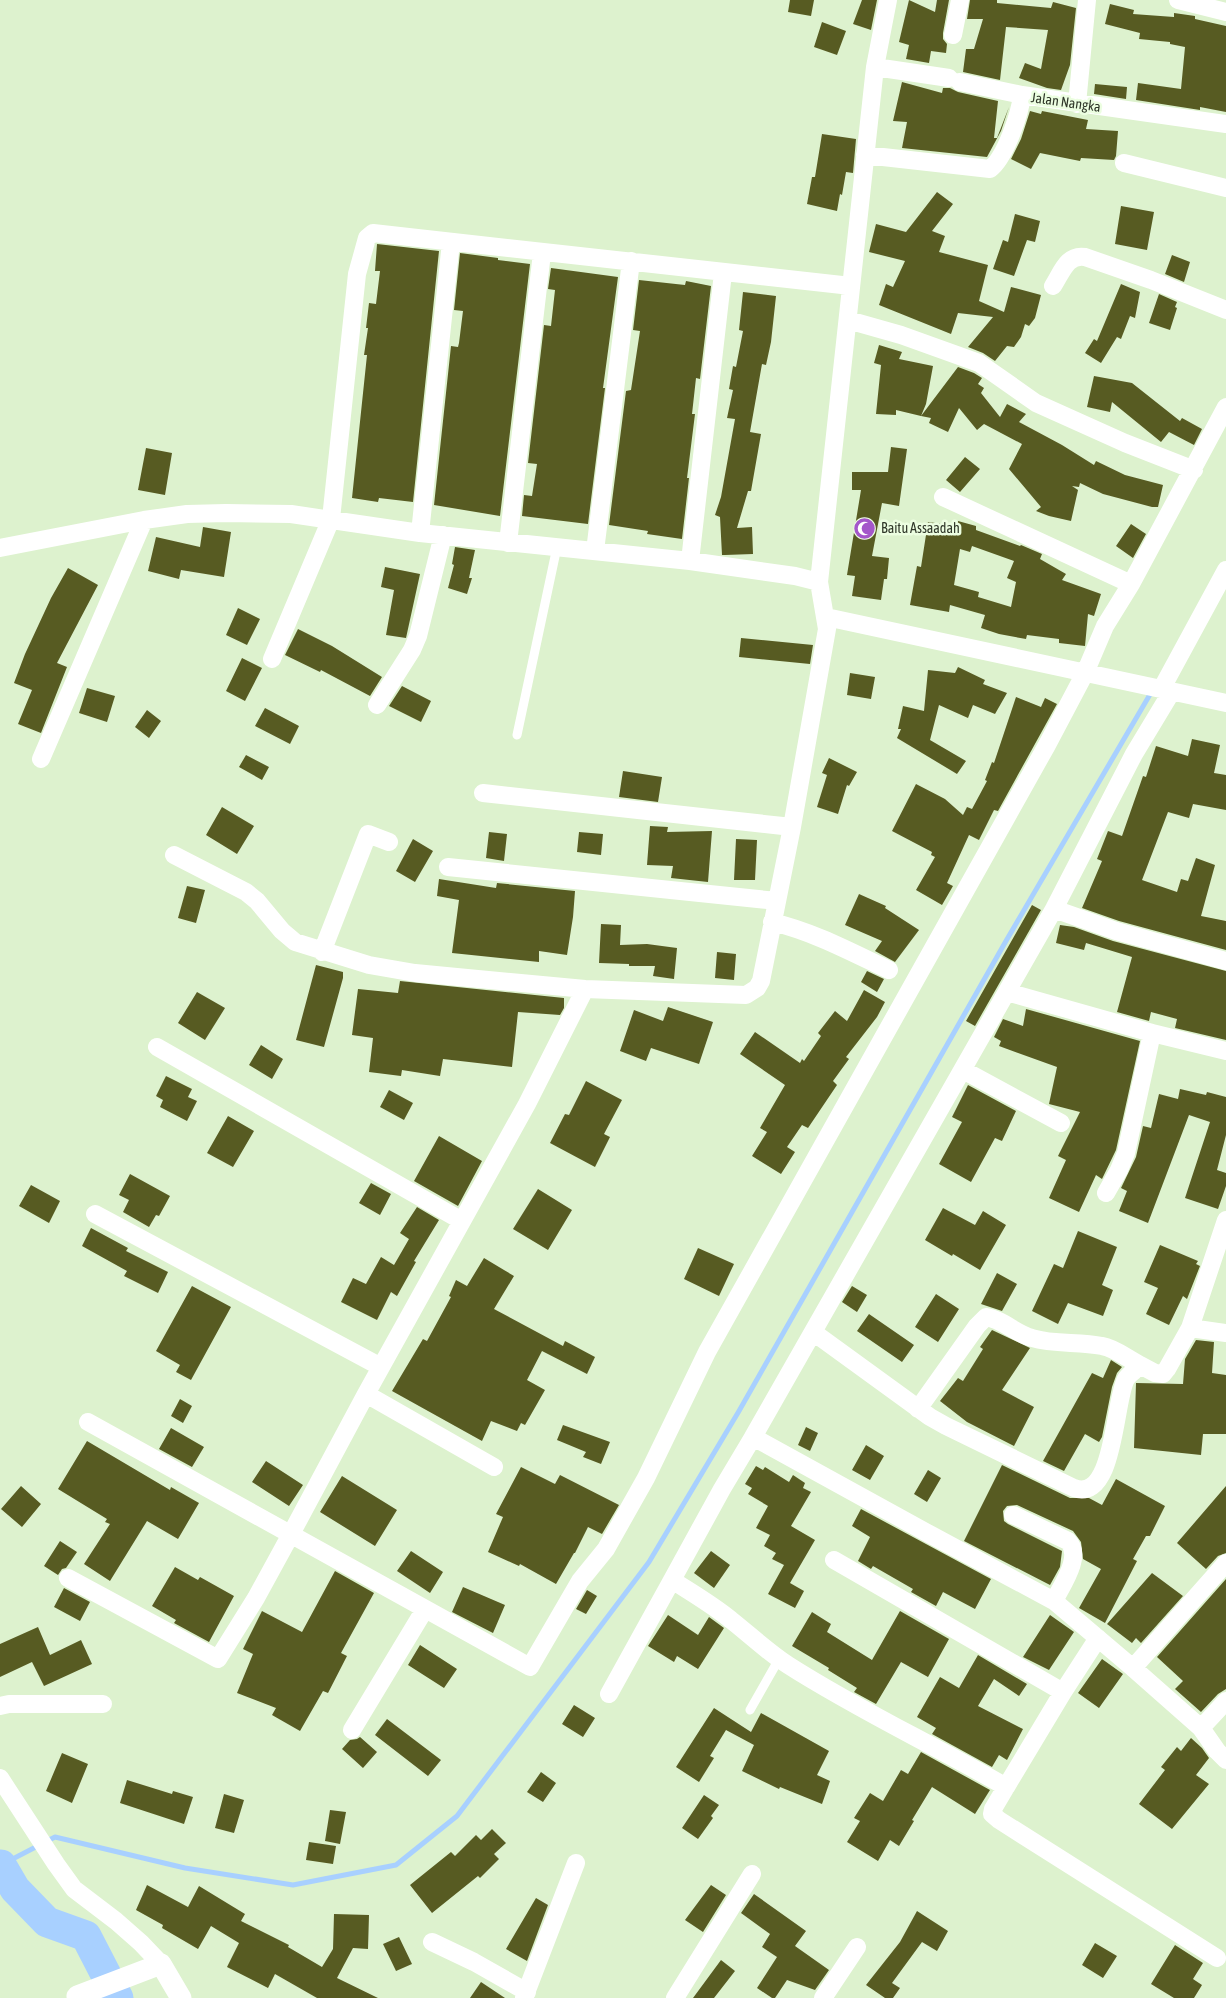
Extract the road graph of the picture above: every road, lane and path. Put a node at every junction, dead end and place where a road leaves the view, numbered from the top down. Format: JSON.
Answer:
{"nodes":[{"id":1,"x":888,"y":0,"type":"edge"},
{"id":2,"x":960,"y":0,"type":"edge"},
{"id":3,"x":1087,"y":0,"type":"edge"},
{"id":4,"x":1178,"y":0,"type":"edge"},
{"id":5,"x":1226,"y":12,"type":"edge"},
{"id":6,"x":953,"y":35,"type":"dead end"},
{"id":7,"x":875,"y":67,"type":"junction"},
{"id":8,"x":1022,"y":95,"type":"junction"},
{"id":9,"x":1077,"y":104,"type":"junction"},
{"id":10,"x":1226,"y":124,"type":"edge"},
{"id":11,"x":865,"y":156,"type":"junction"},
{"id":12,"x":1124,"y":163,"type":"dead end"},
{"id":13,"x":1226,"y":188,"type":"edge"},
{"id":14,"x":451,"y":242,"type":"junction"},
{"id":15,"x":542,"y":252,"type":"junction"},
{"id":16,"x":631,"y":261,"type":"junction"},
{"id":17,"x":723,"y":272,"type":"junction"},
{"id":18,"x":851,"y":286,"type":"junction"},
{"id":19,"x":1053,"y":286,"type":"dead end"},
{"id":20,"x":1226,"y":310,"type":"edge"},
{"id":21,"x":848,"y":320,"type":"junction"},
{"id":22,"x":1226,"y":408,"type":"edge"},
{"id":23,"x":1194,"y":470,"type":"junction"},
{"id":24,"x":943,"y":497,"type":"dead end"},
{"id":25,"x":144,"y":520,"type":"junction"},
{"id":26,"x":331,"y":520,"type":"junction"},
{"id":27,"x":420,"y":533,"type":"junction"},
{"id":28,"x":443,"y":535,"type":"junction"},
{"id":29,"x":508,"y":542,"type":"junction"},
{"id":30,"x":557,"y":547,"type":"junction"},
{"id":31,"x":0,"y":548,"type":"edge"},
{"id":32,"x":595,"y":551,"type":"junction"},
{"id":33,"x":690,"y":561,"type":"junction"},
{"id":34,"x":1226,"y":570,"type":"edge"},
{"id":35,"x":819,"y":582,"type":"junction"},
{"id":36,"x":1131,"y":584,"type":"junction"},
{"id":37,"x":826,"y":617,"type":"junction"},
{"id":38,"x":272,"y":659,"type":"dead end"},
{"id":39,"x":1091,"y":674,"type":"junction"},
{"id":40,"x":1164,"y":689,"type":"junction"},
{"id":41,"x":1226,"y":703,"type":"edge"},
{"id":42,"x":377,"y":705,"type":"dead end"},
{"id":43,"x":517,"y":735,"type":"dead end"},
{"id":44,"x":41,"y":759,"type":"dead end"},
{"id":45,"x":483,"y":794,"type":"dead end"},
{"id":46,"x":792,"y":828,"type":"junction"},
{"id":47,"x":389,"y":842,"type":"dead end"},
{"id":48,"x":174,"y":855,"type":"dead end"},
{"id":49,"x":448,"y":867,"type":"dead end"},
{"id":50,"x":777,"y":901,"type":"junction"},
{"id":51,"x":1054,"y":910,"type":"junction"},
{"id":52,"x":772,"y":922,"type":"junction"},
{"id":53,"x":322,"y":952,"type":"junction"},
{"id":54,"x":1226,"y":961,"type":"edge"},
{"id":55,"x":889,"y":970,"type":"dead end"},
{"id":56,"x":585,"y":989,"type":"junction"},
{"id":57,"x":1007,"y":992,"type":"junction"},
{"id":58,"x":1152,"y":1033,"type":"junction"},
{"id":59,"x":156,"y":1047,"type":"dead end"},
{"id":60,"x":1226,"y":1052,"type":"edge"},
{"id":61,"x":963,"y":1070,"type":"junction"},
{"id":62,"x":1061,"y":1123,"type":"dead end"},
{"id":63,"x":1106,"y":1193,"type":"dead end"},
{"id":64,"x":95,"y":1214,"type":"dead end"},
{"id":65,"x":1226,"y":1220,"type":"edge"},
{"id":66,"x":462,"y":1221,"type":"junction"},
{"id":67,"x":1190,"y":1328,"type":"junction"},
{"id":68,"x":813,"y":1332,"type":"junction"},
{"id":69,"x":1226,"y":1334,"type":"edge"},
{"id":70,"x":1140,"y":1365,"type":"junction"},
{"id":71,"x":381,"y":1367,"type":"junction"},
{"id":72,"x":366,"y":1394,"type":"junction"},
{"id":73,"x":918,"y":1409,"type":"junction"},
{"id":74,"x":88,"y":1422,"type":"dead end"},
{"id":75,"x":753,"y":1437,"type":"junction"},
{"id":76,"x":494,"y":1467,"type":"dead end"},
{"id":77,"x":1013,"y":1515,"type":"dead end"},
{"id":78,"x":291,"y":1534,"type":"junction"},
{"id":79,"x":834,"y":1560,"type":"dead end"},
{"id":80,"x":1226,"y":1563,"type":"edge"},
{"id":81,"x":68,"y":1578,"type":"dead end"},
{"id":82,"x":672,"y":1580,"type":"junction"},
{"id":83,"x":1054,"y":1600,"type":"junction"},
{"id":84,"x":425,"y":1609,"type":"junction"},
{"id":85,"x":1098,"y":1638,"type":"junction"},
{"id":86,"x":779,"y":1659,"type":"junction"},
{"id":87,"x":1133,"y":1668,"type":"junction"},
{"id":88,"x":1063,"y":1692,"type":"junction"},
{"id":89,"x":609,"y":1694,"type":"dead end"},
{"id":90,"x":1226,"y":1701,"type":"edge"},
{"id":91,"x":103,"y":1704,"type":"dead end"},
{"id":92,"x":0,"y":1706,"type":"edge"},
{"id":93,"x":750,"y":1710,"type":"dead end"},
{"id":94,"x":1201,"y":1728,"type":"junction"},
{"id":95,"x":352,"y":1730,"type":"dead end"},
{"id":96,"x":1226,"y":1760,"type":"edge"},
{"id":97,"x":0,"y":1778,"type":"edge"},
{"id":98,"x":1006,"y":1787,"type":"junction"},
{"id":99,"x":576,"y":1863,"type":"dead end"},
{"id":100,"x":752,"y":1874,"type":"dead end"},
{"id":101,"x":432,"y":1942,"type":"dead end"},
{"id":102,"x":857,"y":1947,"type":"dead end"},
{"id":103,"x":1217,"y":1958,"type":"dead end"},
{"id":104,"x":155,"y":1967,"type":"junction"},
{"id":105,"x":525,"y":1995,"type":"edge"},
{"id":106,"x":74,"y":1997,"type":"edge"},
{"id":107,"x":182,"y":1998,"type":"edge"},
{"id":108,"x":675,"y":1998,"type":"edge"},
{"id":109,"x":823,"y":1998,"type":"edge"}],
"edges":[{"from":1,"to":7,"type":"street"},
{"from":2,"to":6,"type":"street"},
{"from":3,"to":9,"type":"street"},
{"from":4,"to":5,"type":"street"},
{"from":7,"to":8,"type":"street"},
{"from":7,"to":11,"type":"street"},
{"from":8,"to":9,"type":"street","name":"Jalan Nangka"},
{"from":8,"to":11,"type":"street","name":"Jalan Nangka"},
{"from":9,"to":10,"type":"street","name":"Jalan Nangka"},
{"from":11,"to":18,"type":"street"},
{"from":12,"to":13,"type":"street"},
{"from":14,"to":15,"type":"street"},
{"from":14,"to":26,"type":"street"},
{"from":14,"to":27,"type":"street"},
{"from":15,"to":16,"type":"street"},
{"from":15,"to":29,"type":"street"},
{"from":16,"to":17,"type":"street"},
{"from":16,"to":32,"type":"street"},
{"from":17,"to":18,"type":"street"},
{"from":17,"to":33,"type":"street"},
{"from":18,"to":21,"type":"street"},
{"from":19,"to":20,"type":"street"},
{"from":21,"to":23,"type":"street"},
{"from":21,"to":35,"type":"street"},
{"from":22,"to":23,"type":"street"},
{"from":23,"to":36,"type":"street"},
{"from":24,"to":36,"type":"street"},
{"from":25,"to":26,"type":"street"},
{"from":25,"to":31,"type":"street"},
{"from":25,"to":44,"type":"street"},
{"from":26,"to":27,"type":"street"},
{"from":26,"to":38,"type":"street"},
{"from":27,"to":28,"type":"street"},
{"from":28,"to":29,"type":"street"},
{"from":28,"to":42,"type":"street"},
{"from":29,"to":30,"type":"street"},
{"from":30,"to":32,"type":"street"},
{"from":30,"to":43,"type":"lane"},
{"from":32,"to":33,"type":"street"},
{"from":33,"to":35,"type":"street"},
{"from":34,"to":40,"type":"street"},
{"from":35,"to":37,"type":"street"},
{"from":36,"to":39,"type":"street"},
{"from":37,"to":39,"type":"street"},
{"from":37,"to":46,"type":"street"},
{"from":39,"to":40,"type":"street"},
{"from":39,"to":84,"type":"street"},
{"from":40,"to":41,"type":"street"},
{"from":40,"to":51,"type":"street"},
{"from":45,"to":46,"type":"street"},
{"from":46,"to":50,"type":"street"},
{"from":47,"to":53,"type":"street"},
{"from":48,"to":53,"type":"street"},
{"from":49,"to":50,"type":"street"},
{"from":50,"to":52,"type":"street"},
{"from":51,"to":54,"type":"street"},
{"from":51,"to":57,"type":"street"},
{"from":52,"to":55,"type":"street"},
{"from":52,"to":56,"type":"street"},
{"from":53,"to":56,"type":"street"},
{"from":56,"to":66,"type":"street"},
{"from":57,"to":58,"type":"street"},
{"from":57,"to":61,"type":"street"},
{"from":58,"to":60,"type":"street"},
{"from":58,"to":63,"type":"street"},
{"from":59,"to":66,"type":"street"},
{"from":61,"to":62,"type":"street"},
{"from":61,"to":68,"type":"street"},
{"from":64,"to":71,"type":"street"},
{"from":65,"to":67,"type":"street"},
{"from":66,"to":71,"type":"street"},
{"from":67,"to":69,"type":"street"},
{"from":67,"to":70,"type":"street"},
{"from":68,"to":73,"type":"street"},
{"from":68,"to":75,"type":"street"},
{"from":70,"to":73,"type":"street"},
{"from":70,"to":73,"type":"street"},
{"from":71,"to":72,"type":"street"},
{"from":72,"to":76,"type":"street"},
{"from":72,"to":78,"type":"street"},
{"from":74,"to":78,"type":"street"},
{"from":75,"to":82,"type":"street"},
{"from":75,"to":83,"type":"street"},
{"from":77,"to":83,"type":"street"},
{"from":78,"to":81,"type":"street"},
{"from":78,"to":84,"type":"street"},
{"from":79,"to":88,"type":"street"},
{"from":80,"to":87,"type":"street"},
{"from":82,"to":86,"type":"street"},
{"from":82,"to":89,"type":"street"},
{"from":83,"to":85,"type":"street"},
{"from":84,"to":95,"type":"street"},
{"from":85,"to":87,"type":"street"},
{"from":85,"to":88,"type":"street"},
{"from":86,"to":93,"type":"lane"},
{"from":86,"to":98,"type":"street"},
{"from":87,"to":94,"type":"street"},
{"from":88,"to":98,"type":"street"},
{"from":90,"to":94,"type":"street"},
{"from":91,"to":92,"type":"street"},
{"from":94,"to":96,"type":"street"},
{"from":97,"to":104,"type":"street"},
{"from":98,"to":103,"type":"street"},
{"from":99,"to":105,"type":"street"},
{"from":100,"to":108,"type":"street"},
{"from":101,"to":105,"type":"street"},
{"from":102,"to":109,"type":"street"},
{"from":104,"to":106,"type":"street"},
{"from":104,"to":107,"type":"street"}]}
